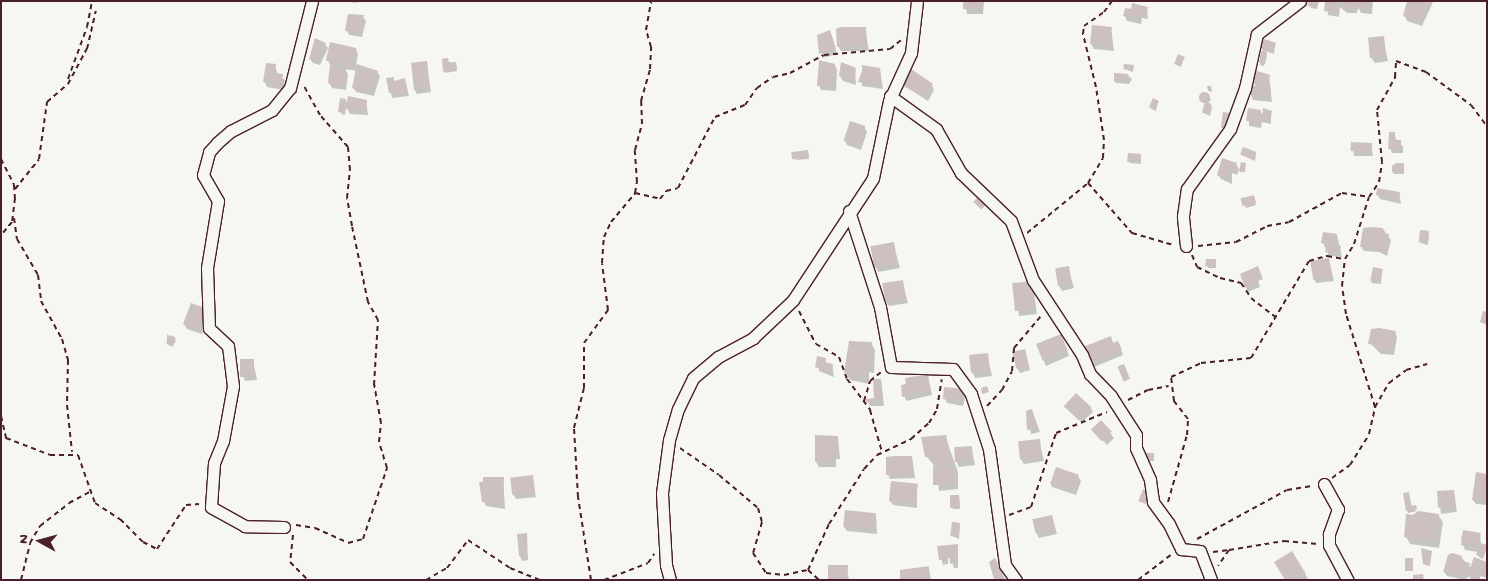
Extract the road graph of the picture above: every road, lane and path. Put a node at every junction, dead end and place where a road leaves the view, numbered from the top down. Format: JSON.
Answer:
{"nodes":[{"id":1,"x":92,"y":1,"type":"edge"},
{"id":2,"x":312,"y":1,"type":"edge"},
{"id":3,"x":651,"y":1,"type":"edge"},
{"id":4,"x":917,"y":1,"type":"edge"},
{"id":5,"x":1112,"y":1,"type":"edge"},
{"id":6,"x":1300,"y":1,"type":"edge"},
{"id":7,"x":96,"y":11,"type":"dead end"},
{"id":8,"x":912,"y":37,"type":"junction"},
{"id":9,"x":294,"y":78,"type":"junction"},
{"id":10,"x":68,"y":79,"type":"dead end"},
{"id":11,"x":890,"y":96,"type":"junction"},
{"id":12,"x":1487,"y":126,"type":"edge"},
{"id":13,"x":1,"y":159,"type":"edge"},
{"id":14,"x":1088,"y":183,"type":"junction"},
{"id":15,"x":15,"y":189,"type":"junction"},
{"id":16,"x":635,"y":193,"type":"junction"},
{"id":17,"x":1368,"y":197,"type":"junction"},
{"id":18,"x":849,"y":212,"type":"junction"},
{"id":19,"x":14,"y":218,"type":"junction"},
{"id":20,"x":1,"y":235,"type":"edge"},
{"id":21,"x":1020,"y":239,"type":"junction"},
{"id":22,"x":1188,"y":246,"type":"junction"},
{"id":23,"x":1345,"y":259,"type":"junction"},
{"id":24,"x":793,"y":300,"type":"junction"},
{"id":25,"x":1046,"y":301,"type":"junction"},
{"id":26,"x":1275,"y":317,"type":"junction"},
{"id":27,"x":1426,"y":364,"type":"dead end"},
{"id":28,"x":891,"y":367,"type":"junction"},
{"id":29,"x":944,"y":367,"type":"junction"},
{"id":30,"x":1169,"y":386,"type":"junction"},
{"id":31,"x":864,"y":401,"type":"junction"},
{"id":32,"x":1117,"y":405,"type":"junction"},
{"id":33,"x":1375,"y":407,"type":"junction"},
{"id":34,"x":1,"y":416,"type":"edge"},
{"id":35,"x":980,"y":422,"type":"junction"},
{"id":36,"x":669,"y":440,"type":"junction"},
{"id":37,"x":882,"y":452,"type":"junction"},
{"id":38,"x":72,"y":454,"type":"junction"},
{"id":39,"x":1324,"y":484,"type":"junction"},
{"id":40,"x":90,"y":492,"type":"junction"},
{"id":41,"x":211,"y":508,"type":"junction"},
{"id":42,"x":998,"y":517,"type":"junction"},
{"id":43,"x":1169,"y":524,"type":"junction"},
{"id":44,"x":289,"y":526,"type":"junction"},
{"id":45,"x":666,"y":538,"type":"junction"},
{"id":46,"x":1329,"y":545,"type":"junction"},
{"id":47,"x":1181,"y":549,"type":"junction"},
{"id":48,"x":1229,"y":550,"type":"dead end"},
{"id":49,"x":808,"y":570,"type":"junction"},
{"id":50,"x":21,"y":580,"type":"edge"},
{"id":51,"x":308,"y":580,"type":"edge"},
{"id":52,"x":426,"y":580,"type":"edge"},
{"id":53,"x":540,"y":580,"type":"edge"},
{"id":54,"x":591,"y":580,"type":"edge"},
{"id":55,"x":604,"y":580,"type":"edge"},
{"id":56,"x":670,"y":580,"type":"edge"},
{"id":57,"x":818,"y":580,"type":"edge"},
{"id":58,"x":1016,"y":580,"type":"edge"},
{"id":59,"x":1138,"y":580,"type":"edge"},
{"id":60,"x":1211,"y":580,"type":"edge"},
{"id":61,"x":1348,"y":580,"type":"edge"}],
"edges":[{"from":1,"to":10,"type":"path"},
{"from":2,"to":9,"type":"street"},
{"from":3,"to":16,"type":"path"},
{"from":4,"to":8,"type":"street"},
{"from":5,"to":14,"type":"path"},
{"from":6,"to":22,"type":"street"},
{"from":7,"to":15,"type":"path"},
{"from":8,"to":11,"type":"street"},
{"from":8,"to":16,"type":"path"},
{"from":9,"to":41,"type":"street"},
{"from":9,"to":44,"type":"path"},
{"from":11,"to":18,"type":"street"},
{"from":11,"to":21,"type":"street"},
{"from":12,"to":17,"type":"path"},
{"from":13,"to":15,"type":"path"},
{"from":14,"to":21,"type":"path"},
{"from":14,"to":22,"type":"path"},
{"from":15,"to":19,"type":"path"},
{"from":16,"to":54,"type":"path"},
{"from":17,"to":22,"type":"path"},
{"from":17,"to":23,"type":"path"},
{"from":18,"to":24,"type":"street"},
{"from":18,"to":28,"type":"street"},
{"from":19,"to":20,"type":"path"},
{"from":19,"to":38,"type":"path"},
{"from":21,"to":25,"type":"street"},
{"from":22,"to":26,"type":"path"},
{"from":23,"to":26,"type":"path"},
{"from":23,"to":33,"type":"path"},
{"from":24,"to":31,"type":"path"},
{"from":24,"to":36,"type":"street"},
{"from":25,"to":32,"type":"street"},
{"from":25,"to":35,"type":"path"},
{"from":26,"to":30,"type":"path"},
{"from":27,"to":33,"type":"path"},
{"from":28,"to":29,"type":"street"},
{"from":28,"to":31,"type":"path"},
{"from":29,"to":35,"type":"street"},
{"from":29,"to":37,"type":"path"},
{"from":30,"to":32,"type":"path"},
{"from":30,"to":43,"type":"path"},
{"from":31,"to":37,"type":"path"},
{"from":32,"to":42,"type":"path"},
{"from":32,"to":43,"type":"street"},
{"from":33,"to":39,"type":"path"},
{"from":34,"to":38,"type":"path"},
{"from":35,"to":42,"type":"street"},
{"from":36,"to":45,"type":"street"},
{"from":36,"to":49,"type":"path"},
{"from":37,"to":49,"type":"path"},
{"from":38,"to":40,"type":"path"},
{"from":39,"to":46,"type":"street"},
{"from":39,"to":47,"type":"path"},
{"from":40,"to":41,"type":"path"},
{"from":40,"to":50,"type":"path"},
{"from":41,"to":44,"type":"street"},
{"from":42,"to":58,"type":"street"},
{"from":43,"to":47,"type":"street"},
{"from":44,"to":51,"type":"path"},
{"from":45,"to":55,"type":"path"},
{"from":45,"to":56,"type":"street"},
{"from":46,"to":48,"type":"path"},
{"from":46,"to":61,"type":"street"},
{"from":47,"to":59,"type":"path"},
{"from":47,"to":60,"type":"street"},
{"from":49,"to":57,"type":"path"},
{"from":52,"to":53,"type":"path"}]}
